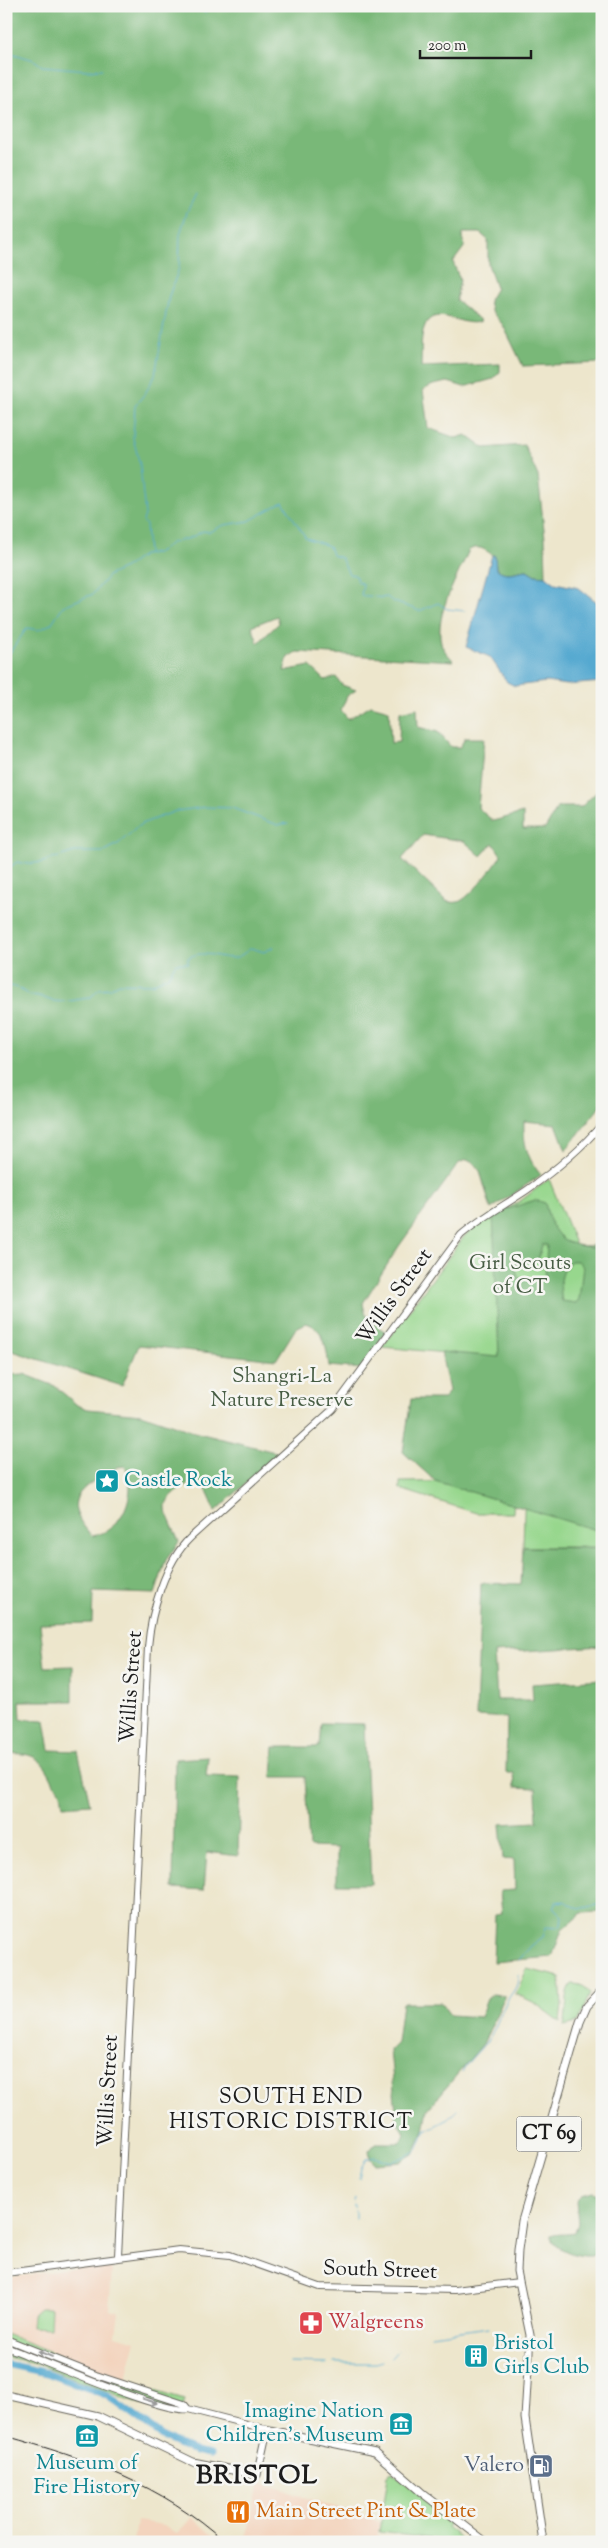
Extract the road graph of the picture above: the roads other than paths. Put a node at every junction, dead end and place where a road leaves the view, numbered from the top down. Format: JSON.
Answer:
{"nodes":[{"id":1,"x":602,"y":1124,"type":"edge"},
{"id":2,"x":602,"y":1990,"type":"edge"},
{"id":3,"x":118,"y":2256,"type":"junction"},
{"id":4,"x":6,"y":2273,"type":"edge"},
{"id":5,"x":519,"y":2282,"type":"junction"},
{"id":6,"x":6,"y":2338,"type":"edge"},
{"id":7,"x":6,"y":2347,"type":"edge"},
{"id":8,"x":6,"y":2395,"type":"edge"},
{"id":9,"x":188,"y":2409,"type":"junction"},
{"id":10,"x":265,"y":2429,"type":"junction"},
{"id":11,"x":486,"y":2542,"type":"edge"},
{"id":12,"x":543,"y":2542,"type":"edge"}],
"edges":[{"from":1,"to":3,"type":"main road","name":"Willis Street"},
{"from":2,"to":5,"type":"main road","number":"CT 69"},
{"from":3,"to":4,"type":"main road","name":"South Street"},
{"from":3,"to":5,"type":"main road","name":"South Street"},
{"from":5,"to":12,"type":"main road","number":"CT 69"},
{"from":9,"to":6,"type":"main road","one_way":true},
{"from":7,"to":9,"type":"main road","one_way":true},
{"from":8,"to":10,"type":"main road"},
{"from":9,"to":10,"type":"main road"},
{"from":10,"to":11,"type":"main road"}]}
